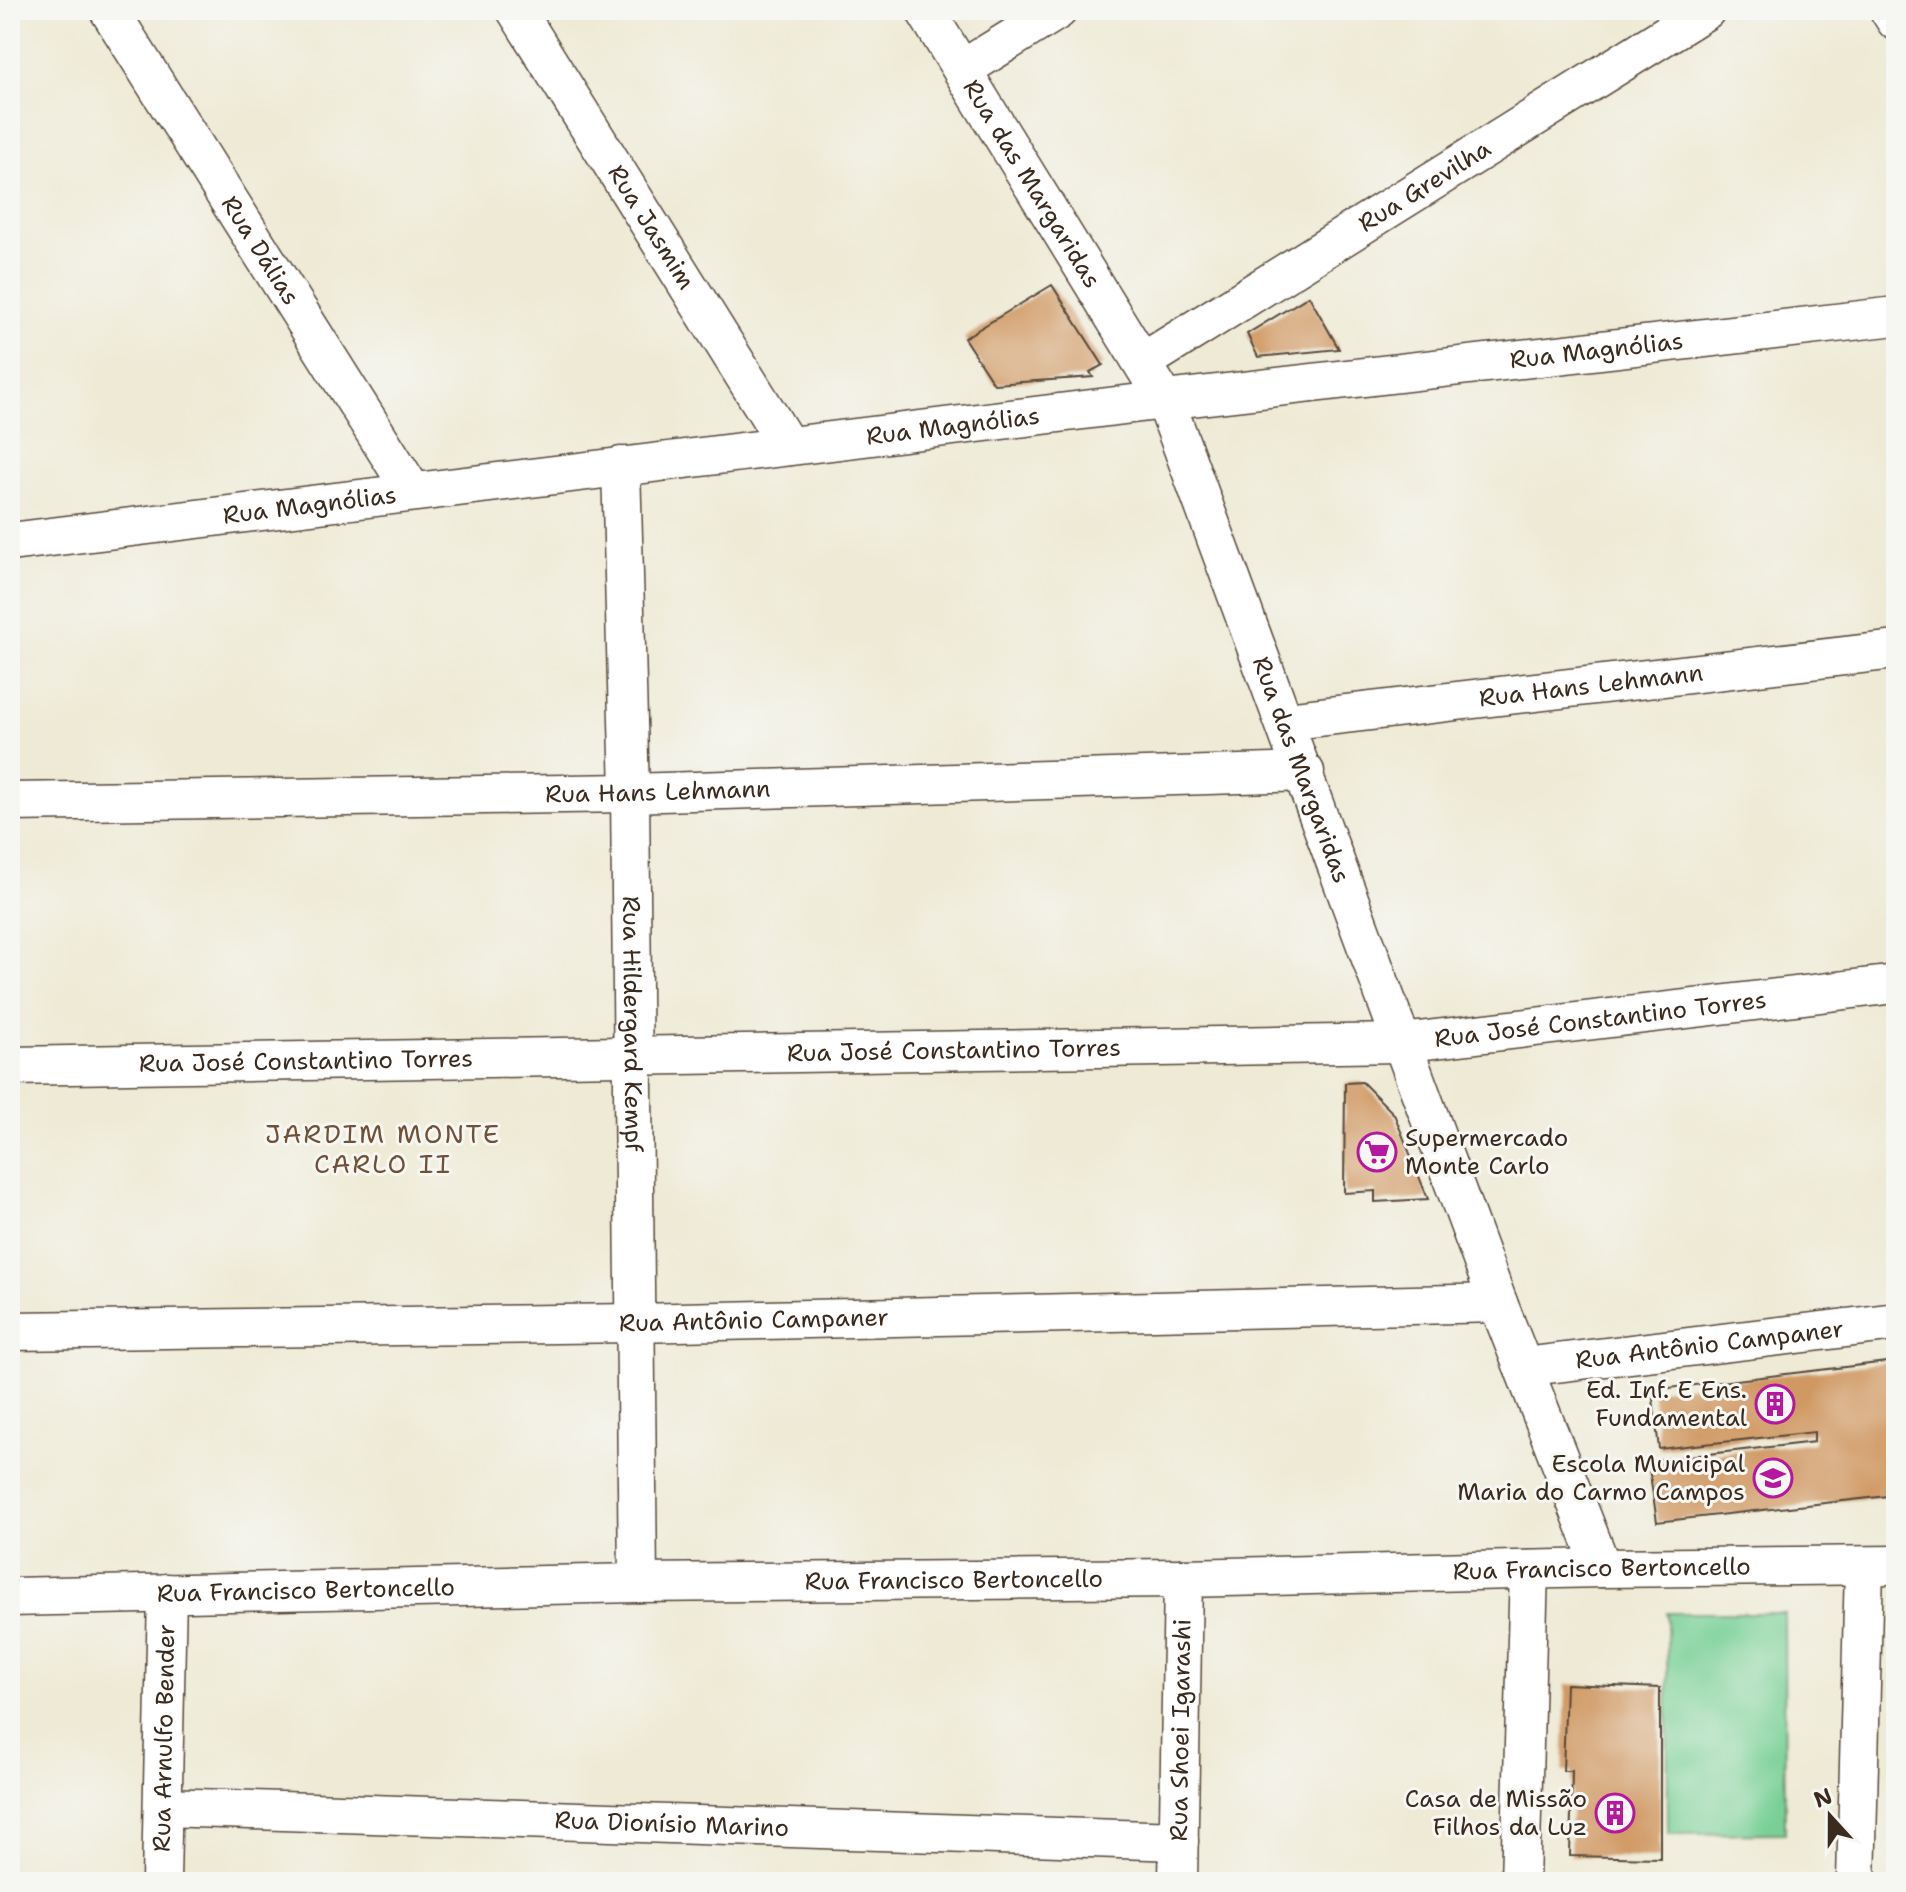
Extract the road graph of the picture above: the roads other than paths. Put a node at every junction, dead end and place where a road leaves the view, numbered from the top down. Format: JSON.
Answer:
{"nodes":[{"id":1,"x":109,"y":10,"type":"edge"},
{"id":2,"x":516,"y":10,"type":"edge"},
{"id":3,"x":925,"y":10,"type":"edge"},
{"id":4,"x":1058,"y":10,"type":"edge"},
{"id":5,"x":1706,"y":10,"type":"edge"},
{"id":6,"x":1889,"y":10,"type":"edge"},
{"id":7,"x":1896,"y":21,"type":"edge"},
{"id":8,"x":963,"y":69,"type":"junction"},
{"id":9,"x":1896,"y":316,"type":"edge"},
{"id":10,"x":1143,"y":362,"type":"junction"},
{"id":11,"x":1165,"y":400,"type":"junction"},
{"id":12,"x":788,"y":446,"type":"junction"},
{"id":13,"x":621,"y":466,"type":"junction"},
{"id":14,"x":412,"y":491,"type":"junction"},
{"id":15,"x":10,"y":542,"type":"edge"},
{"id":16,"x":1896,"y":650,"type":"edge"},
{"id":17,"x":1285,"y":721,"type":"junction"},
{"id":18,"x":1305,"y":772,"type":"junction"},
{"id":19,"x":630,"y":793,"type":"junction"},
{"id":20,"x":10,"y":802,"type":"edge"},
{"id":21,"x":1896,"y":984,"type":"edge"},
{"id":22,"x":1401,"y":1043,"type":"junction"},
{"id":23,"x":632,"y":1054,"type":"junction"},
{"id":24,"x":10,"y":1066,"type":"edge"},
{"id":25,"x":1498,"y":1303,"type":"junction"},
{"id":26,"x":1896,"y":1322,"type":"edge"},
{"id":27,"x":636,"y":1323,"type":"junction"},
{"id":28,"x":10,"y":1331,"type":"edge"},
{"id":29,"x":1523,"y":1367,"type":"junction"},
{"id":30,"x":1880,"y":1566,"type":"edge"},
{"id":31,"x":1602,"y":1568,"type":"junction"},
{"id":32,"x":1529,"y":1570,"type":"junction"},
{"id":33,"x":1183,"y":1578,"type":"junction"},
{"id":34,"x":638,"y":1583,"type":"junction"},
{"id":35,"x":167,"y":1593,"type":"junction"},
{"id":36,"x":10,"y":1597,"type":"edge"},
{"id":37,"x":164,"y":1807,"type":"junction"},
{"id":38,"x":1179,"y":1841,"type":"junction"},
{"id":39,"x":161,"y":1882,"type":"edge"},
{"id":40,"x":1178,"y":1882,"type":"edge"},
{"id":41,"x":1520,"y":1882,"type":"edge"},
{"id":42,"x":1856,"y":1882,"type":"edge"}],
"edges":[{"from":1,"to":14,"type":"street","name":"Rua Dálias"},
{"from":2,"to":12,"type":"street","name":"Rua Jasmim"},
{"from":3,"to":8,"type":"street","name":"Rua das Margaridas"},
{"from":4,"to":8,"type":"street"},
{"from":5,"to":10,"type":"street","name":"Rua Grevilha"},
{"from":6,"to":7,"type":"street"},
{"from":8,"to":10,"type":"street","name":"Rua das Margaridas"},
{"from":9,"to":11,"type":"street","name":"Rua Magnólias"},
{"from":10,"to":11,"type":"street","name":"Rua das Margaridas"},
{"from":11,"to":12,"type":"street","name":"Rua Magnólias"},
{"from":11,"to":17,"type":"street","name":"Rua das Margaridas"},
{"from":12,"to":13,"type":"street","name":"Rua Magnólias"},
{"from":13,"to":14,"type":"street","name":"Rua Magnólias"},
{"from":13,"to":19,"type":"street","name":"Rua Hildergard Kempf"},
{"from":14,"to":15,"type":"street","name":"Rua Magnólias"},
{"from":16,"to":17,"type":"street","name":"Rua Hans Lehmann"},
{"from":17,"to":18,"type":"street","name":"Rua das Margaridas"},
{"from":18,"to":19,"type":"street","name":"Rua Hans Lehmann"},
{"from":18,"to":22,"type":"street","name":"Rua das Margaridas"},
{"from":19,"to":20,"type":"street","name":"Rua Hans Lehmann"},
{"from":19,"to":23,"type":"street","name":"Rua Hildergard Kempf"},
{"from":21,"to":22,"type":"street","name":"Rua José Constantino Torres"},
{"from":22,"to":23,"type":"street","name":"Rua José Constantino Torres"},
{"from":22,"to":25,"type":"street","name":"Rua das Margaridas"},
{"from":23,"to":24,"type":"street","name":"Rua José Constantino Torres"},
{"from":23,"to":27,"type":"street","name":"Rua Hildergard Kempf"},
{"from":25,"to":27,"type":"street","name":"Rua Antônio Campaner"},
{"from":25,"to":29,"type":"street","name":"Rua das Margaridas"},
{"from":26,"to":29,"type":"street","name":"Rua Antônio Campaner"},
{"from":27,"to":28,"type":"street","name":"Rua Antônio Campaner"},
{"from":27,"to":34,"type":"street","name":"Rua Hildergard Kempf"},
{"from":29,"to":31,"type":"street","name":"Rua das Margaridas"},
{"from":30,"to":31,"type":"street","name":"Rua Francisco Bertoncello"},
{"from":30,"to":42,"type":"street"},
{"from":31,"to":32,"type":"street","name":"Rua Francisco Bertoncello"},
{"from":32,"to":33,"type":"street","name":"Rua Francisco Bertoncello"},
{"from":32,"to":41,"type":"street"},
{"from":33,"to":34,"type":"street","name":"Rua Francisco Bertoncello"},
{"from":33,"to":38,"type":"street","name":"Rua Shoei Igarashi"},
{"from":34,"to":35,"type":"street","name":"Rua Francisco Bertoncello"},
{"from":35,"to":36,"type":"street","name":"Rua Francisco Bertoncello"},
{"from":35,"to":37,"type":"street","name":"Rua Arnulfo Bender"},
{"from":37,"to":38,"type":"street","name":"Rua Dionísio Marino"},
{"from":37,"to":39,"type":"street","name":"Rua Arnulfo Bender"},
{"from":38,"to":40,"type":"street","name":"Rua Shoei Igarashi"}]}
